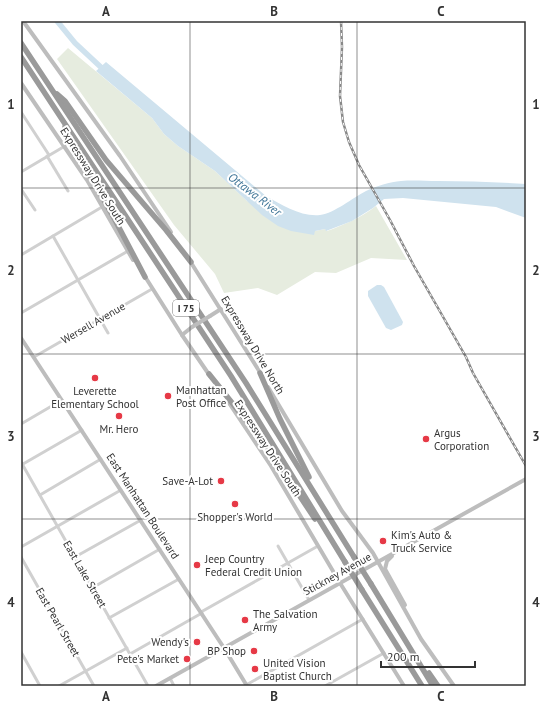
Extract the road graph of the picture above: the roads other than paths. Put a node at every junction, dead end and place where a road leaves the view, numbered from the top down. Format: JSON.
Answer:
{"nodes":[{"id":1,"x":23,"y":21,"type":"edge"},
{"id":2,"x":21,"y":43,"type":"edge"},
{"id":3,"x":21,"y":57,"type":"edge"},
{"id":4,"x":21,"y":83,"type":"edge"},
{"id":5,"x":52,"y":89,"type":"junction"},
{"id":6,"x":21,"y":112,"type":"edge"},
{"id":7,"x":64,"y":122,"type":"junction"},
{"id":8,"x":65,"y":146,"type":"junction"},
{"id":9,"x":48,"y":156,"type":"junction"},
{"id":10,"x":21,"y":172,"type":"edge"},
{"id":11,"x":21,"y":189,"type":"edge"},
{"id":12,"x":68,"y":191,"type":"dead end"},
{"id":13,"x":102,"y":207,"type":"junction"},
{"id":14,"x":35,"y":210,"type":"dead end"},
{"id":15,"x":53,"y":236,"type":"junction"},
{"id":16,"x":128,"y":251,"type":"junction"},
{"id":17,"x":21,"y":255,"type":"edge"},
{"id":18,"x":191,"y":262,"type":"junction"},
{"id":19,"x":145,"y":277,"type":"junction"},
{"id":20,"x":78,"y":280,"type":"junction"},
{"id":21,"x":152,"y":289,"type":"junction"},
{"id":22,"x":221,"y":309,"type":"junction"},
{"id":23,"x":21,"y":313,"type":"edge"},
{"id":24,"x":101,"y":319,"type":"junction"},
{"id":25,"x":108,"y":333,"type":"dead end"},
{"id":26,"x":182,"y":335,"type":"junction"},
{"id":27,"x":21,"y":338,"type":"edge"},
{"id":28,"x":34,"y":358,"type":"junction"},
{"id":29,"x":260,"y":373,"type":"junction"},
{"id":30,"x":208,"y":374,"type":"junction"},
{"id":31,"x":62,"y":400,"type":"junction"},
{"id":32,"x":21,"y":424,"type":"edge"},
{"id":33,"x":82,"y":430,"type":"junction"},
{"id":34,"x":101,"y":459,"type":"junction"},
{"id":35,"x":22,"y":463,"type":"edge"},
{"id":36,"x":526,"y":479,"type":"edge"},
{"id":37,"x":121,"y":490,"type":"junction"},
{"id":38,"x":40,"y":495,"type":"junction"},
{"id":39,"x":322,"y":504,"type":"junction"},
{"id":40,"x":141,"y":520,"type":"junction"},
{"id":41,"x":58,"y":526,"type":"junction"},
{"id":42,"x":278,"y":546,"type":"dead end"},
{"id":43,"x":318,"y":546,"type":"junction"},
{"id":44,"x":21,"y":547,"type":"edge"},
{"id":45,"x":160,"y":549,"type":"junction"},
{"id":46,"x":397,"y":551,"type":"junction"},
{"id":47,"x":21,"y":557,"type":"edge"},
{"id":48,"x":75,"y":557,"type":"junction"},
{"id":49,"x":345,"y":562,"type":"junction"},
{"id":50,"x":377,"y":562,"type":"junction"},
{"id":51,"x":288,"y":563,"type":"junction"},
{"id":52,"x":179,"y":579,"type":"junction"},
{"id":53,"x":340,"y":582,"type":"junction"},
{"id":54,"x":92,"y":588,"type":"junction"},
{"id":55,"x":309,"y":600,"type":"junction"},
{"id":56,"x":201,"y":613,"type":"junction"},
{"id":57,"x":109,"y":618,"type":"junction"},
{"id":58,"x":363,"y":619,"type":"junction"},
{"id":59,"x":396,"y":625,"type":"junction"},
{"id":60,"x":413,"y":625,"type":"junction"},
{"id":61,"x":126,"y":648,"type":"junction"},
{"id":62,"x":224,"y":648,"type":"junction"},
{"id":63,"x":21,"y":652,"type":"edge"},
{"id":64,"x":384,"y":653,"type":"junction"},
{"id":65,"x":130,"y":654,"type":"junction"},
{"id":66,"x":86,"y":671,"type":"junction"},
{"id":67,"x":170,"y":678,"type":"junction"},
{"id":68,"x":247,"y":685,"type":"edge"},
{"id":69,"x":402,"y":685,"type":"edge"},
{"id":70,"x":40,"y":686,"type":"edge"},
{"id":71,"x":59,"y":686,"type":"edge"},
{"id":72,"x":94,"y":686,"type":"edge"},
{"id":73,"x":148,"y":686,"type":"edge"},
{"id":74,"x":156,"y":686,"type":"edge"},
{"id":75,"x":174,"y":686,"type":"edge"},
{"id":76,"x":325,"y":686,"type":"edge"},
{"id":77,"x":422,"y":686,"type":"edge"},
{"id":78,"x":433,"y":686,"type":"edge"},
{"id":79,"x":438,"y":686,"type":"edge"},
{"id":80,"x":454,"y":686,"type":"edge"}],
"edges":[{"from":1,"to":18,"type":"main road","name":"Expressway Drive North"},
{"from":2,"to":5,"type":"highway","number":"I 75"},
{"from":3,"to":7,"type":"highway","number":"I 75"},
{"from":4,"to":8,"type":"main road","name":"Expressway Drive South"},
{"from":5,"to":18,"type":"highway"},
{"from":5,"to":39,"type":"highway","number":"I 75"},
{"from":6,"to":9,"type":"street"},
{"from":7,"to":19,"type":"highway"},
{"from":7,"to":49,"type":"highway","number":"I 75"},
{"from":8,"to":9,"type":"street"},
{"from":8,"to":13,"type":"main road","name":"Expressway Drive South"},
{"from":9,"to":10,"type":"street"},
{"from":9,"to":12,"type":"street"},
{"from":11,"to":14,"type":"street"},
{"from":13,"to":15,"type":"street"},
{"from":13,"to":16,"type":"main road","name":"Expressway Drive South"},
{"from":15,"to":17,"type":"street"},
{"from":15,"to":20,"type":"street"},
{"from":16,"to":19,"type":"main road","name":"Expressway Drive South"},
{"from":16,"to":20,"type":"street"},
{"from":18,"to":22,"type":"main road","name":"Expressway Drive North"},
{"from":19,"to":21,"type":"main road","name":"Expressway Drive South"},
{"from":20,"to":23,"type":"street"},
{"from":20,"to":24,"type":"street"},
{"from":21,"to":24,"type":"street","name":"Wersell Avenue"},
{"from":21,"to":26,"type":"main road","name":"Expressway Drive South"},
{"from":22,"to":26,"type":"main road","bridge":true},
{"from":22,"to":29,"type":"main road","name":"Expressway Drive North"},
{"from":24,"to":25,"type":"street"},
{"from":24,"to":28,"type":"street","name":"Wersell Avenue"},
{"from":26,"to":30,"type":"main road","name":"Expressway Drive South"},
{"from":27,"to":28,"type":"main road","name":"East Manhattan Boulevard"},
{"from":28,"to":31,"type":"main road","name":"East Manhattan Boulevard"},
{"from":29,"to":39,"type":"highway"},
{"from":29,"to":50,"type":"main road","name":"Expressway Drive North"},
{"from":30,"to":43,"type":"main road","name":"Expressway Drive South"},
{"from":30,"to":49,"type":"highway"},
{"from":31,"to":32,"type":"street"},
{"from":31,"to":33,"type":"main road","name":"East Manhattan Boulevard"},
{"from":33,"to":34,"type":"main road","name":"East Manhattan Boulevard"},
{"from":33,"to":35,"type":"street"},
{"from":34,"to":37,"type":"main road","name":"East Manhattan Boulevard"},
{"from":34,"to":38,"type":"street"},
{"from":35,"to":38,"type":"street","name":"East Lake Street"},
{"from":36,"to":46,"type":"main road","name":"Stickney Avenue"},
{"from":37,"to":40,"type":"main road","name":"East Manhattan Boulevard"},
{"from":37,"to":41,"type":"street"},
{"from":38,"to":41,"type":"street","name":"East Lake Street"},
{"from":39,"to":59,"type":"highway","number":"I 75","bridge":true},
{"from":40,"to":45,"type":"main road","name":"East Manhattan Boulevard"},
{"from":40,"to":48,"type":"street"},
{"from":41,"to":44,"type":"street"},
{"from":41,"to":48,"type":"street","name":"East Lake Street"},
{"from":42,"to":51,"type":"street"},
{"from":43,"to":51,"type":"street"},
{"from":43,"to":53,"type":"main road","name":"Expressway Drive South"},
{"from":45,"to":52,"type":"main road","name":"East Manhattan Boulevard"},
{"from":45,"to":54,"type":"street"},
{"from":46,"to":50,"type":"main road","name":"Stickney Avenue"},
{"from":46,"to":60,"type":"main road"},
{"from":47,"to":66,"type":"street","name":"East Pearl Street"},
{"from":48,"to":54,"type":"street","name":"East Lake Street"},
{"from":49,"to":77,"type":"highway","number":"I 75","bridge":true},
{"from":50,"to":53,"type":"main road","name":"Stickney Avenue"},
{"from":50,"to":60,"type":"main road","name":"Expressway Drive North"},
{"from":51,"to":55,"type":"street"},
{"from":51,"to":56,"type":"street"},
{"from":52,"to":56,"type":"main road","name":"East Manhattan Boulevard"},
{"from":52,"to":57,"type":"street"},
{"from":53,"to":55,"type":"main road","name":"Stickney Avenue"},
{"from":53,"to":58,"type":"main road","name":"Expressway Drive South"},
{"from":54,"to":57,"type":"street","name":"East Lake Street"},
{"from":55,"to":62,"type":"main road","name":"Stickney Avenue"},
{"from":56,"to":62,"type":"main road","name":"East Manhattan Boulevard"},
{"from":56,"to":65,"type":"street"},
{"from":57,"to":61,"type":"street","name":"East Lake Street"},
{"from":58,"to":64,"type":"main road","name":"Expressway Drive South"},
{"from":58,"to":68,"type":"street"},
{"from":59,"to":78,"type":"highway","number":"I 75"},
{"from":59,"to":79,"type":"highway"},
{"from":60,"to":80,"type":"main road","name":"Expressway Drive North"},
{"from":61,"to":65,"type":"street","name":"East Lake Street"},
{"from":61,"to":66,"type":"street"},
{"from":62,"to":67,"type":"main road","name":"Stickney Avenue"},
{"from":62,"to":68,"type":"main road","name":"East Manhattan Boulevard"},
{"from":63,"to":70,"type":"street"},
{"from":64,"to":69,"type":"main road","name":"Expressway Drive South"},
{"from":64,"to":76,"type":"street"},
{"from":65,"to":73,"type":"street","name":"East Lake Street"},
{"from":66,"to":71,"type":"street"},
{"from":66,"to":72,"type":"street","name":"East Pearl Street"},
{"from":67,"to":74,"type":"main road","name":"Stickney Avenue"},
{"from":67,"to":75,"type":"street"}]}
